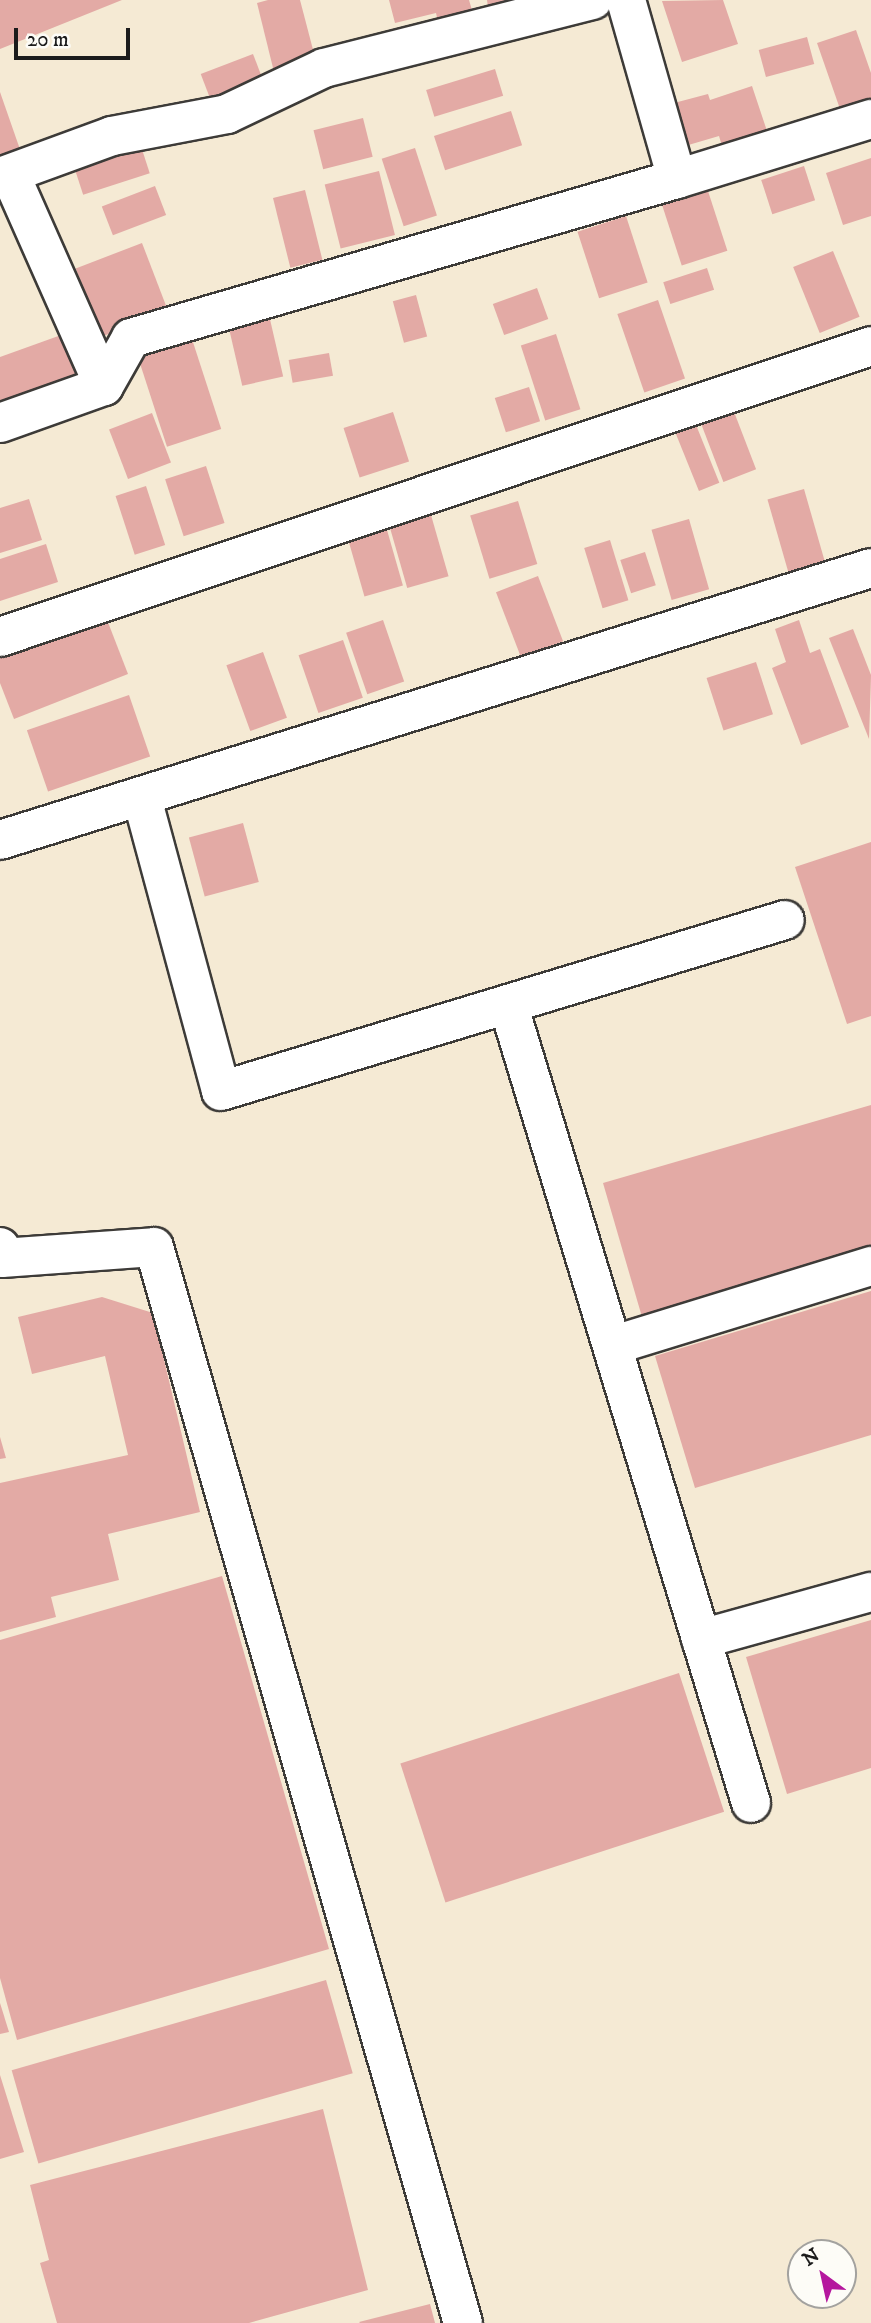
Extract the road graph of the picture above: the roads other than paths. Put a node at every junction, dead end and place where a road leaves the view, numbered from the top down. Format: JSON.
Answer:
{"nodes":[{"id":1,"x":593,"y":0,"type":"edge"},
{"id":2,"x":626,"y":0,"type":"edge"},
{"id":3,"x":871,"y":119,"type":"edge"},
{"id":4,"x":5,"y":176,"type":"edge"},
{"id":5,"x":677,"y":178,"type":"junction"},
{"id":6,"x":871,"y":346,"type":"edge"},
{"id":7,"x":104,"y":386,"type":"junction"},
{"id":8,"x":0,"y":423,"type":"edge"},
{"id":9,"x":871,"y":568,"type":"edge"},
{"id":10,"x":0,"y":637,"type":"edge"},
{"id":11,"x":142,"y":798,"type":"junction"},
{"id":12,"x":3,"y":829,"type":"edge"},
{"id":13,"x":785,"y":920,"type":"dead end"},
{"id":14,"x":508,"y":1004,"type":"junction"},
{"id":15,"x":0,"y":1247,"type":"edge"},
{"id":16,"x":871,"y":1266,"type":"edge"},
{"id":17,"x":614,"y":1345,"type":"junction"},
{"id":18,"x":871,"y":1592,"type":"edge"},
{"id":19,"x":701,"y":1639,"type":"junction"},
{"id":20,"x":751,"y":1803,"type":"dead end"},
{"id":21,"x":463,"y":2323,"type":"edge"}],
"edges":[{"from":1,"to":4,"type":"street"},
{"from":2,"to":5,"type":"street"},
{"from":3,"to":5,"type":"street"},
{"from":4,"to":7,"type":"street"},
{"from":5,"to":7,"type":"street"},
{"from":6,"to":10,"type":"street"},
{"from":7,"to":8,"type":"street"},
{"from":9,"to":11,"type":"street"},
{"from":11,"to":12,"type":"street"},
{"from":11,"to":14,"type":"street"},
{"from":13,"to":14,"type":"street"},
{"from":14,"to":17,"type":"street"},
{"from":15,"to":21,"type":"street"},
{"from":16,"to":17,"type":"street"},
{"from":17,"to":19,"type":"street"},
{"from":18,"to":19,"type":"street"},
{"from":19,"to":20,"type":"street"}]}
